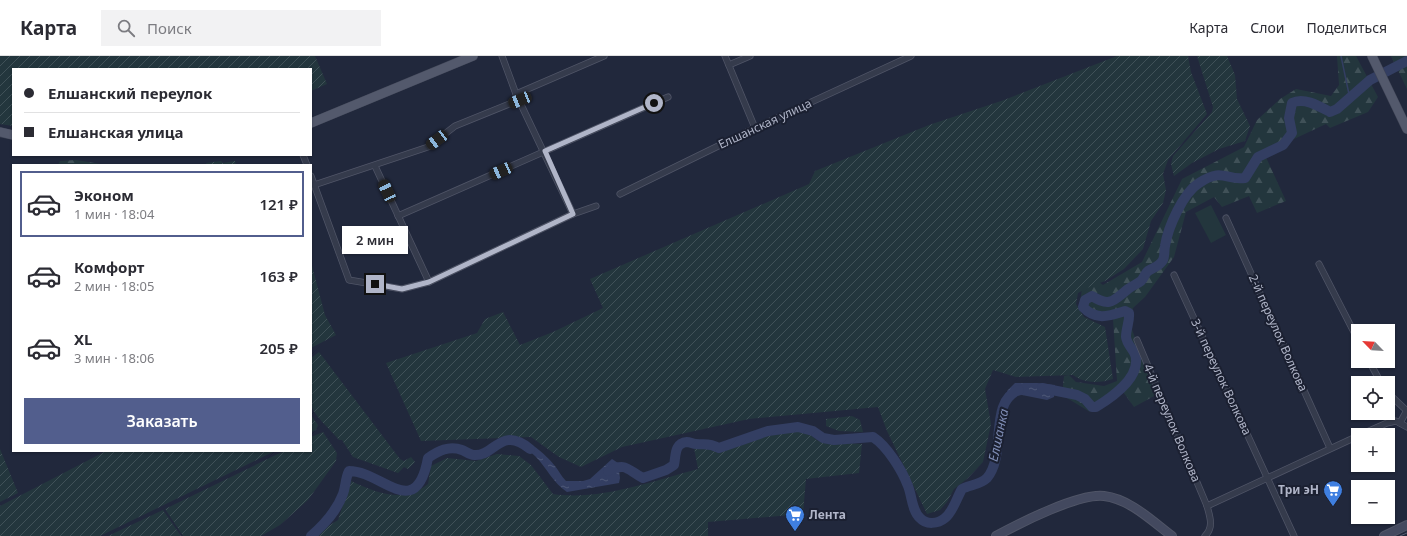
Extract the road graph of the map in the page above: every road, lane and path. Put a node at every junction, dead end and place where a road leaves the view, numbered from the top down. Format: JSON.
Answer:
{"nodes":[{"id":1,"x":473,"y":56,"type":"edge"},
{"id":2,"x":502,"y":56,"type":"edge"},
{"id":3,"x":604,"y":56,"type":"edge"},
{"id":4,"x":725,"y":56,"type":"edge"},
{"id":5,"x":750,"y":56,"type":"edge"},
{"id":6,"x":911,"y":56,"type":"edge"},
{"id":7,"x":1372,"y":56,"type":"edge"},
{"id":8,"x":729,"y":65,"type":"junction"},
{"id":9,"x":516,"y":94,"type":"junction"},
{"id":10,"x":668,"y":97,"type":"dead end"},
{"id":11,"x":520,"y":100,"type":"junction"},
{"id":12,"x":312,"y":123,"type":"edge"},
{"id":13,"x":755,"y":128,"type":"junction"},
{"id":14,"x":1407,"y":129,"type":"edge"},
{"id":15,"x":0,"y":132,"type":"edge"},
{"id":16,"x":12,"y":135,"type":"edge"},
{"id":17,"x":545,"y":151,"type":"junction"},
{"id":18,"x":375,"y":166,"type":"junction"},
{"id":19,"x":312,"y":179,"type":"edge"},
{"id":20,"x":314,"y":185,"type":"junction"},
{"id":21,"x":620,"y":194,"type":"dead end"},
{"id":22,"x":596,"y":206,"type":"dead end"},
{"id":23,"x":573,"y":214,"type":"junction"},
{"id":24,"x":398,"y":216,"type":"junction"},
{"id":25,"x":1226,"y":218,"type":"dead end"},
{"id":26,"x":1319,"y":264,"type":"dead end"},
{"id":27,"x":1174,"y":275,"type":"dead end"},
{"id":28,"x":429,"y":282,"type":"junction"},
{"id":29,"x":1351,"y":326,"type":"edge"},
{"id":30,"x":1137,"y":340,"type":"dead end"},
{"id":31,"x":1395,"y":399,"type":"edge"},
{"id":32,"x":1407,"y":410,"type":"edge"},
{"id":33,"x":1400,"y":423,"type":"junction"},
{"id":34,"x":1407,"y":427,"type":"edge"},
{"id":35,"x":1375,"y":428,"type":"edge"},
{"id":36,"x":1351,"y":439,"type":"edge"},
{"id":37,"x":1330,"y":448,"type":"junction"},
{"id":38,"x":1268,"y":478,"type":"junction"},
{"id":39,"x":1207,"y":506,"type":"junction"},
{"id":40,"x":1407,"y":525,"type":"edge"},
{"id":41,"x":996,"y":536,"type":"edge"},
{"id":42,"x":1172,"y":536,"type":"edge"},
{"id":43,"x":1205,"y":536,"type":"edge"},
{"id":44,"x":1294,"y":536,"type":"edge"},
{"id":45,"x":1384,"y":536,"type":"edge"}],
"edges":[{"from":1,"to":12,"type":"main road"},
{"from":2,"to":9,"type":"street"},
{"from":3,"to":9,"type":"street"},
{"from":4,"to":8,"type":"street"},
{"from":5,"to":8,"type":"street"},
{"from":6,"to":13,"type":"street","name":"Елшанская улица"},
{"from":7,"to":14,"type":"main road"},
{"from":8,"to":13,"type":"street"},
{"from":9,"to":11,"type":"street"},
{"from":10,"to":17,"type":"street"},
{"from":11,"to":17,"type":"street"},
{"from":11,"to":18,"type":"street"},
{"from":13,"to":21,"type":"street","name":"Елшанская улица"},
{"from":15,"to":16,"type":"main road"},
{"from":17,"to":23,"type":"street"},
{"from":17,"to":24,"type":"street"},
{"from":18,"to":20,"type":"street"},
{"from":18,"to":24,"type":"street"},
{"from":19,"to":20,"type":"street"},
{"from":20,"to":28,"type":"street"},
{"from":22,"to":23,"type":"street"},
{"from":23,"to":28,"type":"street"},
{"from":24,"to":28,"type":"street"},
{"from":25,"to":37,"type":"street","name":"2-й переулок Волкова"},
{"from":26,"to":29,"type":"street"},
{"from":27,"to":38,"type":"street","name":"3-й переулок Волкова"},
{"from":30,"to":39,"type":"street","name":"4-й переулок Волкова"},
{"from":31,"to":32,"type":"street"},
{"from":32,"to":33,"type":"street"},
{"from":33,"to":34,"type":"street"},
{"from":33,"to":35,"type":"street"},
{"from":36,"to":37,"type":"street"},
{"from":37,"to":38,"type":"street"},
{"from":38,"to":39,"type":"street"},
{"from":38,"to":44,"type":"street","name":"3-й переулок Волкова"},
{"from":39,"to":43,"type":"street","name":"4-й переулок Волкова"},
{"from":40,"to":45,"type":"street"},
{"from":41,"to":42,"type":"street"}]}
